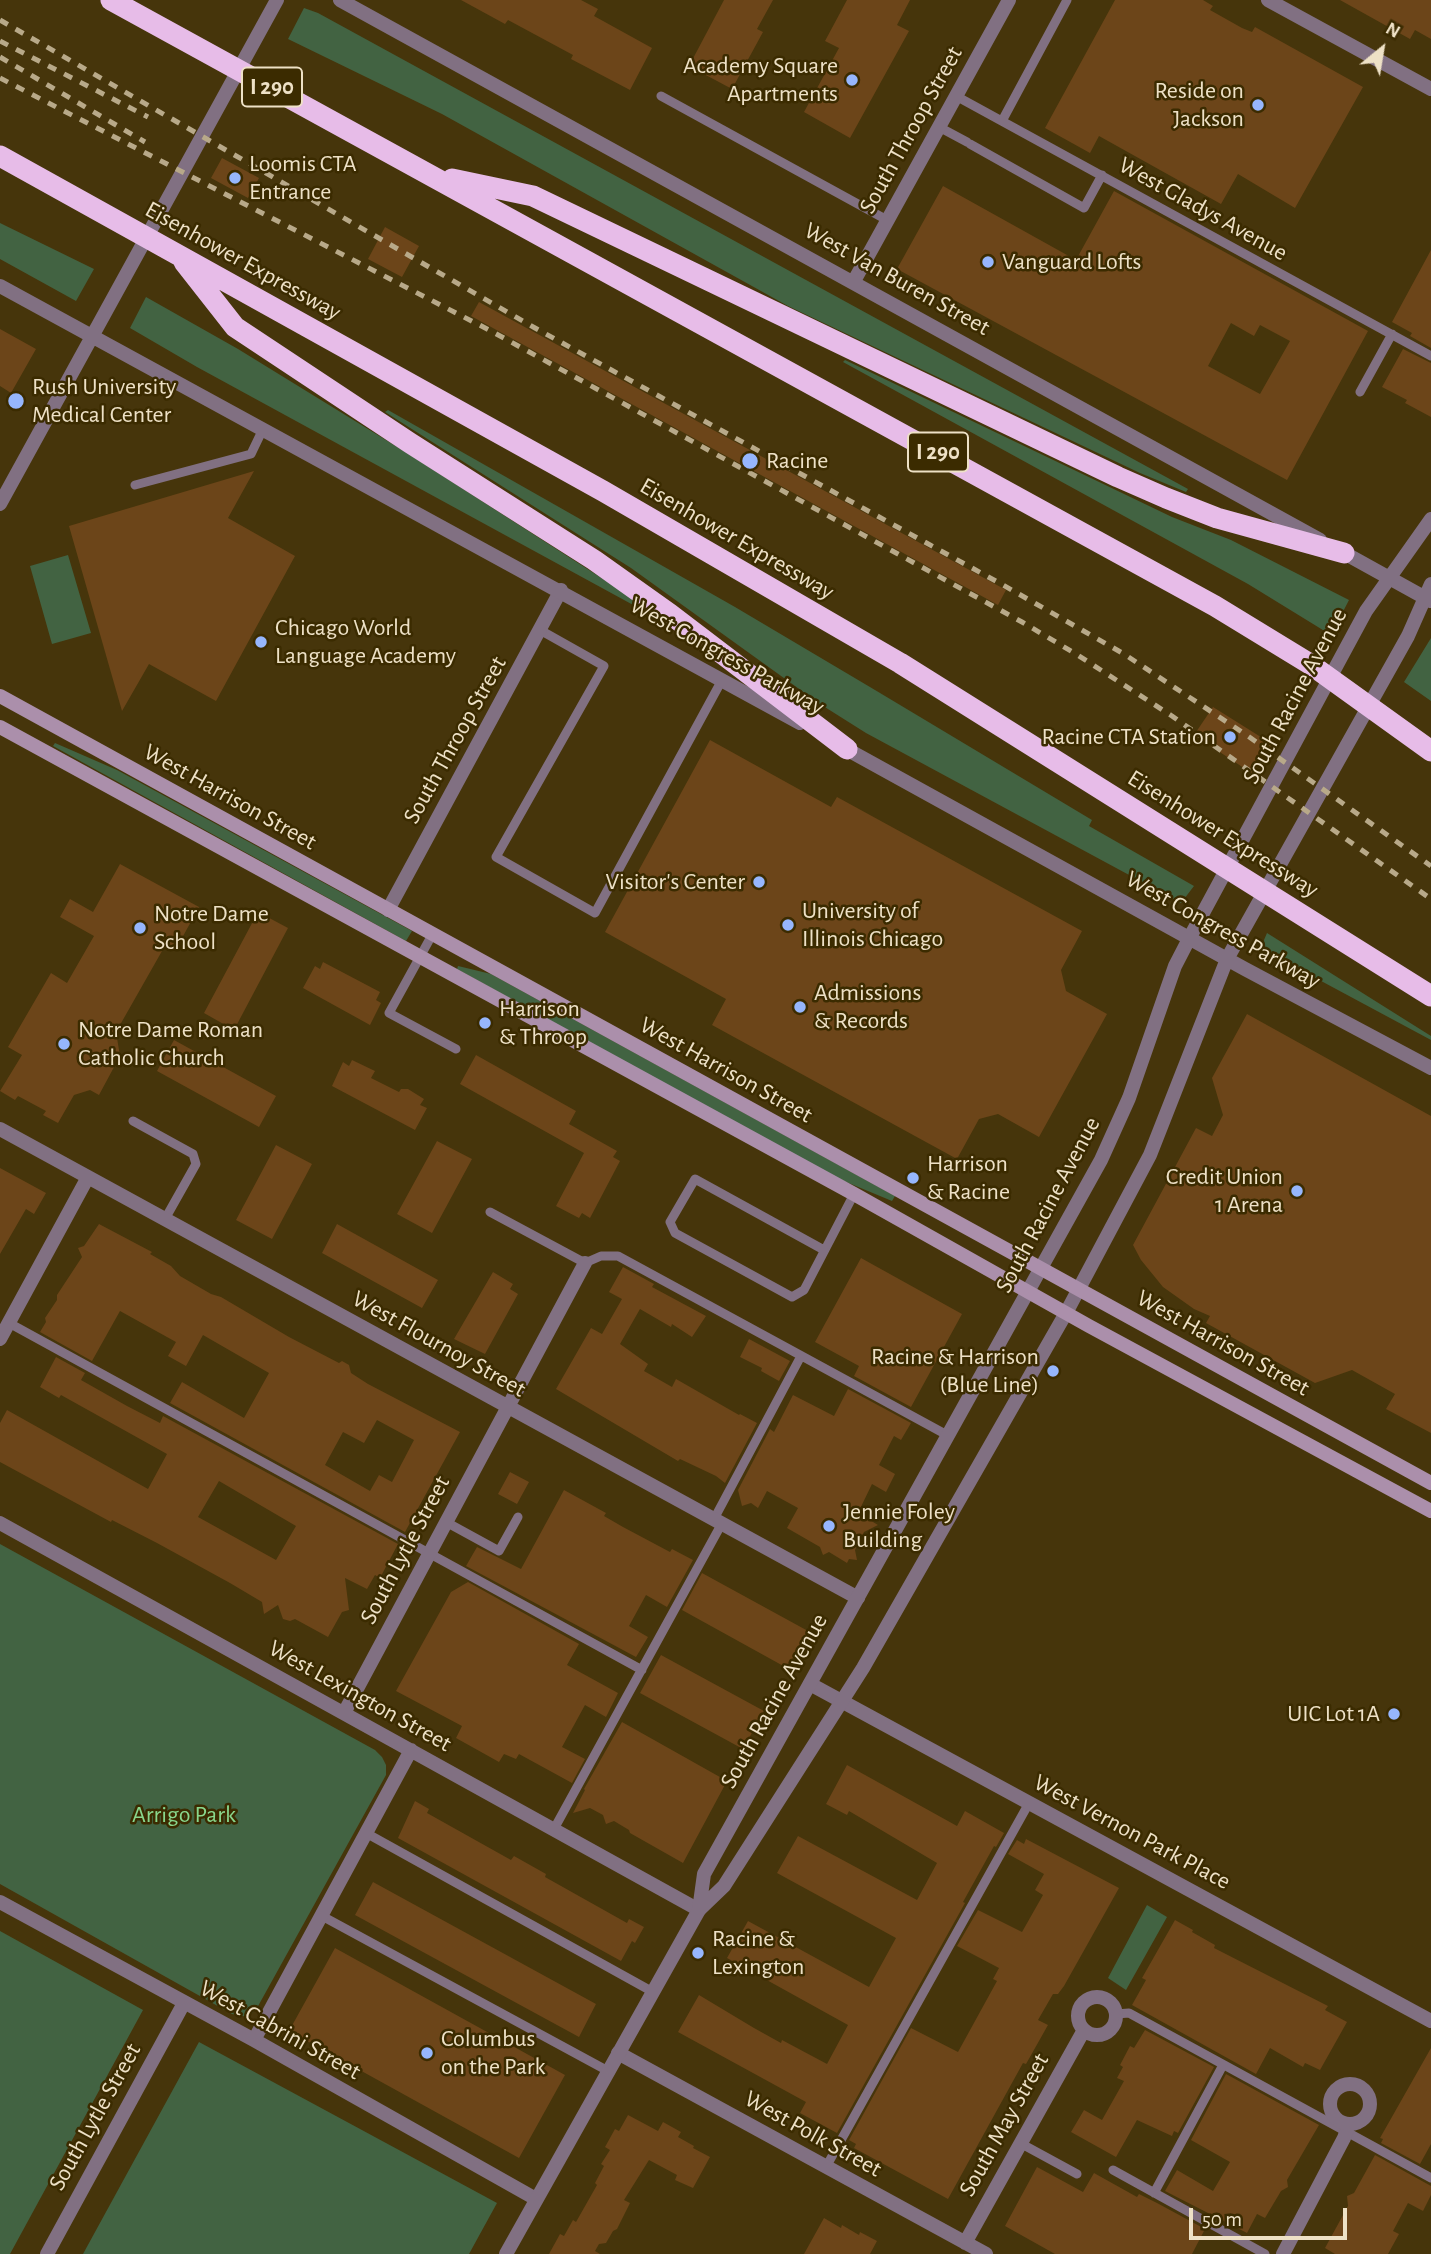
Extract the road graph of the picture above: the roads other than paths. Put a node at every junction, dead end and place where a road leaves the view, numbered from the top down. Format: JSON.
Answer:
{"nodes":[{"id":1,"x":111,"y":0,"type":"edge"},
{"id":2,"x":277,"y":0,"type":"edge"},
{"id":3,"x":340,"y":0,"type":"edge"},
{"id":4,"x":1009,"y":0,"type":"edge"},
{"id":5,"x":1067,"y":0,"type":"edge"},
{"id":6,"x":1268,"y":0,"type":"edge"},
{"id":7,"x":1431,"y":89,"type":"edge"},
{"id":8,"x":661,"y":96,"type":"dead end"},
{"id":9,"x":956,"y":96,"type":"junction"},
{"id":10,"x":1002,"y":121,"type":"junction"},
{"id":11,"x":939,"y":127,"type":"junction"},
{"id":12,"x":0,"y":156,"type":"edge"},
{"id":13,"x":432,"y":174,"type":"junction"},
{"id":14,"x":1102,"y":175,"type":"junction"},
{"id":15,"x":887,"y":220,"type":"junction"},
{"id":16,"x":178,"y":255,"type":"junction"},
{"id":17,"x":854,"y":281,"type":"junction"},
{"id":18,"x":0,"y":286,"type":"edge"},
{"id":19,"x":1392,"y":334,"type":"junction"},
{"id":20,"x":92,"y":336,"type":"junction"},
{"id":21,"x":1431,"y":356,"type":"edge"},
{"id":22,"x":1360,"y":392,"type":"dead end"},
{"id":23,"x":264,"y":429,"type":"junction"},
{"id":24,"x":135,"y":485,"type":"dead end"},
{"id":25,"x":0,"y":504,"type":"edge"},
{"id":26,"x":1431,"y":519,"type":"edge"},
{"id":27,"x":1344,"y":553,"type":"junction"},
{"id":28,"x":1389,"y":578,"type":"junction"},
{"id":29,"x":1431,"y":584,"type":"edge"},
{"id":30,"x":561,"y":590,"type":"junction"},
{"id":31,"x":1428,"y":600,"type":"edge"},
{"id":32,"x":540,"y":630,"type":"junction"},
{"id":33,"x":722,"y":680,"type":"junction"},
{"id":34,"x":0,"y":696,"type":"edge"},
{"id":35,"x":0,"y":727,"type":"edge"},
{"id":36,"x":847,"y":749,"type":"junction"},
{"id":37,"x":1431,"y":751,"type":"edge"},
{"id":38,"x":388,"y":910,"type":"junction"},
{"id":39,"x":432,"y":935,"type":"junction"},
{"id":40,"x":1190,"y":937,"type":"junction"},
{"id":41,"x":420,"y":957,"type":"junction"},
{"id":42,"x":1227,"y":959,"type":"junction"},
{"id":43,"x":1431,"y":996,"type":"edge"},
{"id":44,"x":456,"y":1049,"type":"dead end"},
{"id":45,"x":1431,"y":1068,"type":"edge"},
{"id":46,"x":133,"y":1121,"type":"dead end"},
{"id":47,"x":0,"y":1129,"type":"edge"},
{"id":48,"x":88,"y":1177,"type":"junction"},
{"id":49,"x":854,"y":1194,"type":"junction"},
{"id":50,"x":490,"y":1212,"type":"dead end"},
{"id":51,"x":165,"y":1219,"type":"junction"},
{"id":52,"x":824,"y":1250,"type":"junction"},
{"id":53,"x":585,"y":1263,"type":"junction"},
{"id":54,"x":1040,"y":1268,"type":"junction"},
{"id":55,"x":1079,"y":1289,"type":"junction"},
{"id":56,"x":1028,"y":1291,"type":"junction"},
{"id":57,"x":1066,"y":1313,"type":"junction"},
{"id":58,"x":9,"y":1323,"type":"junction"},
{"id":59,"x":0,"y":1339,"type":"edge"},
{"id":60,"x":801,"y":1356,"type":"junction"},
{"id":61,"x":507,"y":1408,"type":"junction"},
{"id":62,"x":947,"y":1435,"type":"junction"},
{"id":63,"x":1431,"y":1483,"type":"edge"},
{"id":64,"x":1431,"y":1511,"type":"edge"},
{"id":65,"x":519,"y":1517,"type":"dead end"},
{"id":66,"x":446,"y":1522,"type":"junction"},
{"id":67,"x":0,"y":1523,"type":"edge"},
{"id":68,"x":717,"y":1523,"type":"junction"},
{"id":69,"x":429,"y":1553,"type":"junction"},
{"id":70,"x":858,"y":1598,"type":"junction"},
{"id":71,"x":642,"y":1670,"type":"junction"},
{"id":72,"x":810,"y":1684,"type":"junction"},
{"id":73,"x":842,"y":1701,"type":"junction"},
{"id":74,"x":344,"y":1713,"type":"junction"},
{"id":75,"x":411,"y":1750,"type":"junction"},
{"id":76,"x":1029,"y":1803,"type":"junction"},
{"id":77,"x":554,"y":1829,"type":"junction"},
{"id":78,"x":366,"y":1833,"type":"junction"},
{"id":79,"x":0,"y":1902,"type":"edge"},
{"id":80,"x":698,"y":1910,"type":"junction"},
{"id":81,"x":322,"y":1916,"type":"junction"},
{"id":82,"x":653,"y":1992,"type":"junction"},
{"id":83,"x":184,"y":2003,"type":"junction"},
{"id":84,"x":1116,"y":2014,"type":"junction"},
{"id":85,"x":1431,"y":2021,"type":"edge"},
{"id":86,"x":1084,"y":2030,"type":"junction"},
{"id":87,"x":254,"y":2040,"type":"junction"},
{"id":88,"x":618,"y":2053,"type":"junction"},
{"id":89,"x":1223,"y":2065,"type":"junction"},
{"id":90,"x":608,"y":2071,"type":"junction"},
{"id":91,"x":1348,"y":2128,"type":"junction"},
{"id":92,"x":1020,"y":2143,"type":"junction"},
{"id":93,"x":826,"y":2167,"type":"junction"},
{"id":94,"x":1113,"y":2171,"type":"dead end"},
{"id":95,"x":1077,"y":2174,"type":"dead end"},
{"id":96,"x":1431,"y":2178,"type":"edge"},
{"id":97,"x":1154,"y":2193,"type":"junction"},
{"id":98,"x":536,"y":2199,"type":"junction"},
{"id":99,"x":965,"y":2242,"type":"junction"},
{"id":100,"x":47,"y":2254,"type":"edge"},
{"id":101,"x":506,"y":2254,"type":"edge"},
{"id":102,"x":986,"y":2254,"type":"edge"},
{"id":103,"x":1265,"y":2254,"type":"edge"},
{"id":104,"x":1283,"y":2254,"type":"edge"}],
"edges":[{"from":1,"to":13,"type":"highway","number":"I 290"},
{"from":2,"to":20,"type":"street"},
{"from":3,"to":17,"type":"street","name":"West Van Buren Street"},
{"from":4,"to":9,"type":"street","name":"South Throop Street"},
{"from":5,"to":10,"type":"lane"},
{"from":6,"to":7,"type":"street"},
{"from":8,"to":15,"type":"lane"},
{"from":9,"to":10,"type":"lane","name":"West Gladys Avenue"},
{"from":9,"to":11,"type":"street","name":"South Throop Street"},
{"from":10,"to":14,"type":"lane","name":"West Gladys Avenue"},
{"from":11,"to":14,"type":"lane"},
{"from":11,"to":15,"type":"street","name":"South Throop Street"},
{"from":12,"to":16,"type":"highway","name":"Eisenhower Expressway"},
{"from":13,"to":27,"type":"highway"},
{"from":13,"to":37,"type":"highway","number":"I 290"},
{"from":14,"to":19,"type":"lane","name":"West Gladys Avenue"},
{"from":15,"to":17,"type":"street","name":"South Throop Street"},
{"from":16,"to":36,"type":"highway"},
{"from":16,"to":43,"type":"highway","name":"Eisenhower Expressway"},
{"from":17,"to":27,"type":"street","name":"West Van Buren Street"},
{"from":18,"to":20,"type":"street","name":"West Congress Parkway"},
{"from":19,"to":21,"type":"lane","name":"West Gladys Avenue"},
{"from":19,"to":22,"type":"lane"},
{"from":20,"to":23,"type":"street","name":"West Congress Parkway"},
{"from":20,"to":25,"type":"street"},
{"from":23,"to":24,"type":"lane"},
{"from":23,"to":30,"type":"street","name":"West Congress Parkway"},
{"from":26,"to":28,"type":"street","name":"South Racine Avenue"},
{"from":27,"to":28,"type":"street","name":"West Van Buren Street"},
{"from":28,"to":31,"type":"street","name":"West Van Buren Street"},
{"from":28,"to":40,"type":"street","name":"South Racine Avenue"},
{"from":29,"to":31,"type":"street","name":"South Racine Avenue"},
{"from":30,"to":32,"type":"street","name":"South Throop Street"},
{"from":30,"to":33,"type":"street","name":"West Congress Parkway"},
{"from":31,"to":42,"type":"street","name":"South Racine Avenue"},
{"from":32,"to":33,"type":"lane"},
{"from":32,"to":38,"type":"street","name":"South Throop Street"},
{"from":33,"to":36,"type":"street","name":"West Congress Parkway"},
{"from":34,"to":38,"type":"main road","name":"West Harrison Street"},
{"from":35,"to":41,"type":"main road","name":"West Harrison Street"},
{"from":36,"to":40,"type":"street","name":"West Congress Parkway"},
{"from":38,"to":39,"type":"main road","name":"West Harrison Street"},
{"from":39,"to":41,"type":"lane"},
{"from":39,"to":54,"type":"main road","name":"West Harrison Street"},
{"from":40,"to":42,"type":"street","name":"West Congress Parkway"},
{"from":40,"to":54,"type":"street","name":"South Racine Avenue"},
{"from":41,"to":44,"type":"lane"},
{"from":41,"to":49,"type":"main road","name":"West Harrison Street"},
{"from":42,"to":45,"type":"street","name":"West Congress Parkway"},
{"from":42,"to":55,"type":"street","name":"South Racine Avenue"},
{"from":46,"to":51,"type":"lane"},
{"from":47,"to":48,"type":"street","name":"West Flournoy Street"},
{"from":48,"to":51,"type":"street","name":"West Flournoy Street"},
{"from":48,"to":58,"type":"street"},
{"from":49,"to":52,"type":"lane"},
{"from":49,"to":56,"type":"main road","name":"West Harrison Street"},
{"from":50,"to":53,"type":"lane"},
{"from":51,"to":61,"type":"street","name":"West Flournoy Street"},
{"from":52,"to":52,"type":"lane"},
{"from":53,"to":60,"type":"lane"},
{"from":53,"to":61,"type":"street","name":"South Lytle Street"},
{"from":54,"to":55,"type":"main road","name":"West Harrison Street"},
{"from":54,"to":56,"type":"street","name":"South Racine Avenue"},
{"from":55,"to":57,"type":"street","name":"South Racine Avenue"},
{"from":55,"to":63,"type":"main road","name":"West Harrison Street"},
{"from":56,"to":57,"type":"main road","name":"West Harrison Street"},
{"from":56,"to":62,"type":"street","name":"South Racine Avenue"},
{"from":57,"to":64,"type":"main road","name":"West Harrison Street"},
{"from":57,"to":73,"type":"street","name":"South Racine Avenue"},
{"from":58,"to":59,"type":"street"},
{"from":58,"to":69,"type":"lane"},
{"from":60,"to":62,"type":"lane"},
{"from":60,"to":68,"type":"lane"},
{"from":61,"to":66,"type":"street","name":"South Lytle Street"},
{"from":61,"to":68,"type":"street","name":"West Flournoy Street"},
{"from":62,"to":70,"type":"street","name":"South Racine Avenue"},
{"from":65,"to":66,"type":"lane"},
{"from":66,"to":69,"type":"street","name":"South Lytle Street"},
{"from":67,"to":74,"type":"street","name":"West Lexington Street"},
{"from":68,"to":70,"type":"street","name":"West Flournoy Street"},
{"from":68,"to":71,"type":"lane"},
{"from":69,"to":71,"type":"lane"},
{"from":69,"to":74,"type":"street","name":"South Lytle Street"},
{"from":70,"to":72,"type":"street","name":"South Racine Avenue"},
{"from":71,"to":77,"type":"lane"},
{"from":72,"to":73,"type":"street","name":"West Vernon Park Place"},
{"from":72,"to":80,"type":"street","name":"South Racine Avenue"},
{"from":73,"to":76,"type":"street","name":"West Vernon Park Place"},
{"from":73,"to":80,"type":"street","name":"South Racine Avenue"},
{"from":74,"to":75,"type":"street","name":"West Lexington Street"},
{"from":75,"to":77,"type":"street","name":"West Lexington Street"},
{"from":75,"to":78,"type":"street"},
{"from":76,"to":85,"type":"street","name":"West Vernon Park Place"},
{"from":76,"to":93,"type":"lane"},
{"from":77,"to":80,"type":"street","name":"West Lexington Street"},
{"from":78,"to":81,"type":"street"},
{"from":78,"to":82,"type":"lane"},
{"from":79,"to":83,"type":"street","name":"West Cabrini Street"},
{"from":80,"to":82,"type":"street","name":"South Racine Avenue"},
{"from":81,"to":87,"type":"street"},
{"from":81,"to":90,"type":"lane"},
{"from":82,"to":88,"type":"street","name":"South Racine Avenue"},
{"from":83,"to":87,"type":"street","name":"West Cabrini Street"},
{"from":83,"to":100,"type":"street","name":"South Lytle Street"},
{"from":84,"to":86,"type":"street"},
{"from":84,"to":86,"type":"street","name":"South May Street"},
{"from":84,"to":89,"type":"lane"},
{"from":86,"to":92,"type":"street","name":"South May Street"},
{"from":87,"to":98,"type":"street","name":"West Cabrini Street"},
{"from":88,"to":90,"type":"street","name":"South Racine Avenue"},
{"from":88,"to":93,"type":"street","name":"West Polk Street"},
{"from":89,"to":91,"type":"lane"},
{"from":89,"to":97,"type":"lane"},
{"from":90,"to":98,"type":"street","name":"South Racine Avenue"},
{"from":91,"to":96,"type":"lane"},
{"from":91,"to":104,"type":"street"},
{"from":92,"to":95,"type":"lane"},
{"from":92,"to":99,"type":"street","name":"South May Street"},
{"from":93,"to":99,"type":"street","name":"West Polk Street"},
{"from":94,"to":97,"type":"lane"},
{"from":97,"to":103,"type":"lane"},
{"from":98,"to":101,"type":"street","name":"South Racine Avenue"},
{"from":99,"to":102,"type":"street","name":"West Polk Street"}]}
